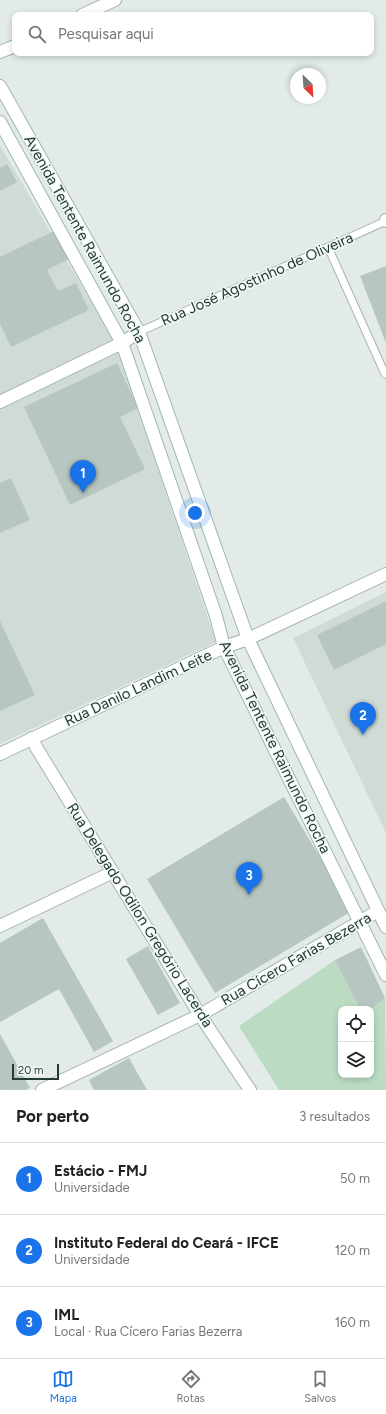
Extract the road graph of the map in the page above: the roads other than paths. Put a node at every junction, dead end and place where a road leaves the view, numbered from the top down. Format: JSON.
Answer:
{"nodes":[{"id":1,"x":114,"y":0,"type":"edge"},
{"id":2,"x":88,"y":12,"type":"edge"},
{"id":3,"x":12,"y":47,"type":"edge"},
{"id":4,"x":0,"y":52,"type":"edge"},
{"id":5,"x":0,"y":86,"type":"edge"},
{"id":6,"x":0,"y":122,"type":"edge"},
{"id":7,"x":386,"y":220,"type":"edge"},
{"id":8,"x":328,"y":247,"type":"junction"},
{"id":9,"x":139,"y":332,"type":"junction"},
{"id":10,"x":122,"y":343,"type":"junction"},
{"id":11,"x":385,"y":374,"type":"dead end"},
{"id":12,"x":0,"y":402,"type":"edge"},
{"id":13,"x":386,"y":574,"type":"edge"},
{"id":14,"x":248,"y":639,"type":"junction"},
{"id":15,"x":224,"y":647,"type":"junction"},
{"id":16,"x":32,"y":738,"type":"junction"},
{"id":17,"x":0,"y":754,"type":"edge"},
{"id":18,"x":113,"y":872,"type":"junction"},
{"id":19,"x":378,"y":911,"type":"junction"},
{"id":20,"x":359,"y":921,"type":"junction"},
{"id":21,"x":0,"y":926,"type":"edge"},
{"id":22,"x":386,"y":927,"type":"edge"},
{"id":23,"x":386,"y":975,"type":"edge"},
{"id":24,"x":200,"y":1015,"type":"junction"},
{"id":25,"x":42,"y":1090,"type":"edge"},
{"id":26,"x":250,"y":1090,"type":"edge"}],
"edges":[{"from":1,"to":2,"type":"street"},
{"from":3,"to":4,"type":"street"},
{"from":5,"to":9,"type":"street","name":"Avenida Tentente Raimundo Rocha"},
{"from":6,"to":10,"type":"street","name":"Avenida Tentente Raimundo Rocha"},
{"from":7,"to":8,"type":"lane","name":"Rua José Agostinho de Oliveira"},
{"from":8,"to":9,"type":"lane","name":"Rua José Agostinho de Oliveira"},
{"from":8,"to":11,"type":"lane"},
{"from":9,"to":10,"type":"street","name":"Rua José Agostinho de Oliveira"},
{"from":9,"to":14,"type":"street","name":"Avenida Tentente Raimundo Rocha"},
{"from":10,"to":12,"type":"street","name":"Rua José Agostinho de Oliveira"},
{"from":10,"to":15,"type":"street","name":"Avenida Tentente Raimundo Rocha"},
{"from":13,"to":14,"type":"street","name":"Rua Danilo Landim Leite"},
{"from":14,"to":15,"type":"street","name":"Rua Danilo Landim Leite"},
{"from":14,"to":19,"type":"street","name":"Avenida Tentente Raimundo Rocha"},
{"from":15,"to":16,"type":"street","name":"Rua Danilo Landim Leite"},
{"from":15,"to":20,"type":"street","name":"Avenida Tentente Raimundo Rocha"},
{"from":16,"to":17,"type":"street","name":"Rua Danilo Landim Leite"},
{"from":16,"to":18,"type":"street","name":"Rua Delegado Odilon Gregório Lacerda"},
{"from":18,"to":21,"type":"street"},
{"from":18,"to":24,"type":"street","name":"Rua Delegado Odilon Gregório Lacerda"},
{"from":19,"to":20,"type":"street","name":"Rua Cícero Farias Bezerra"},
{"from":19,"to":22,"type":"street","name":"Avenida Tentente Raimundo Rocha"},
{"from":20,"to":23,"type":"street","name":"Avenida Tentente Raimundo Rocha"},
{"from":20,"to":24,"type":"street","name":"Rua Cícero Farias Bezerra"},
{"from":24,"to":25,"type":"street","name":"Rua Cícero Farias Bezerra"},
{"from":24,"to":26,"type":"street","name":"Rua Delegado Odilon Gregório Lacerda"}]}
